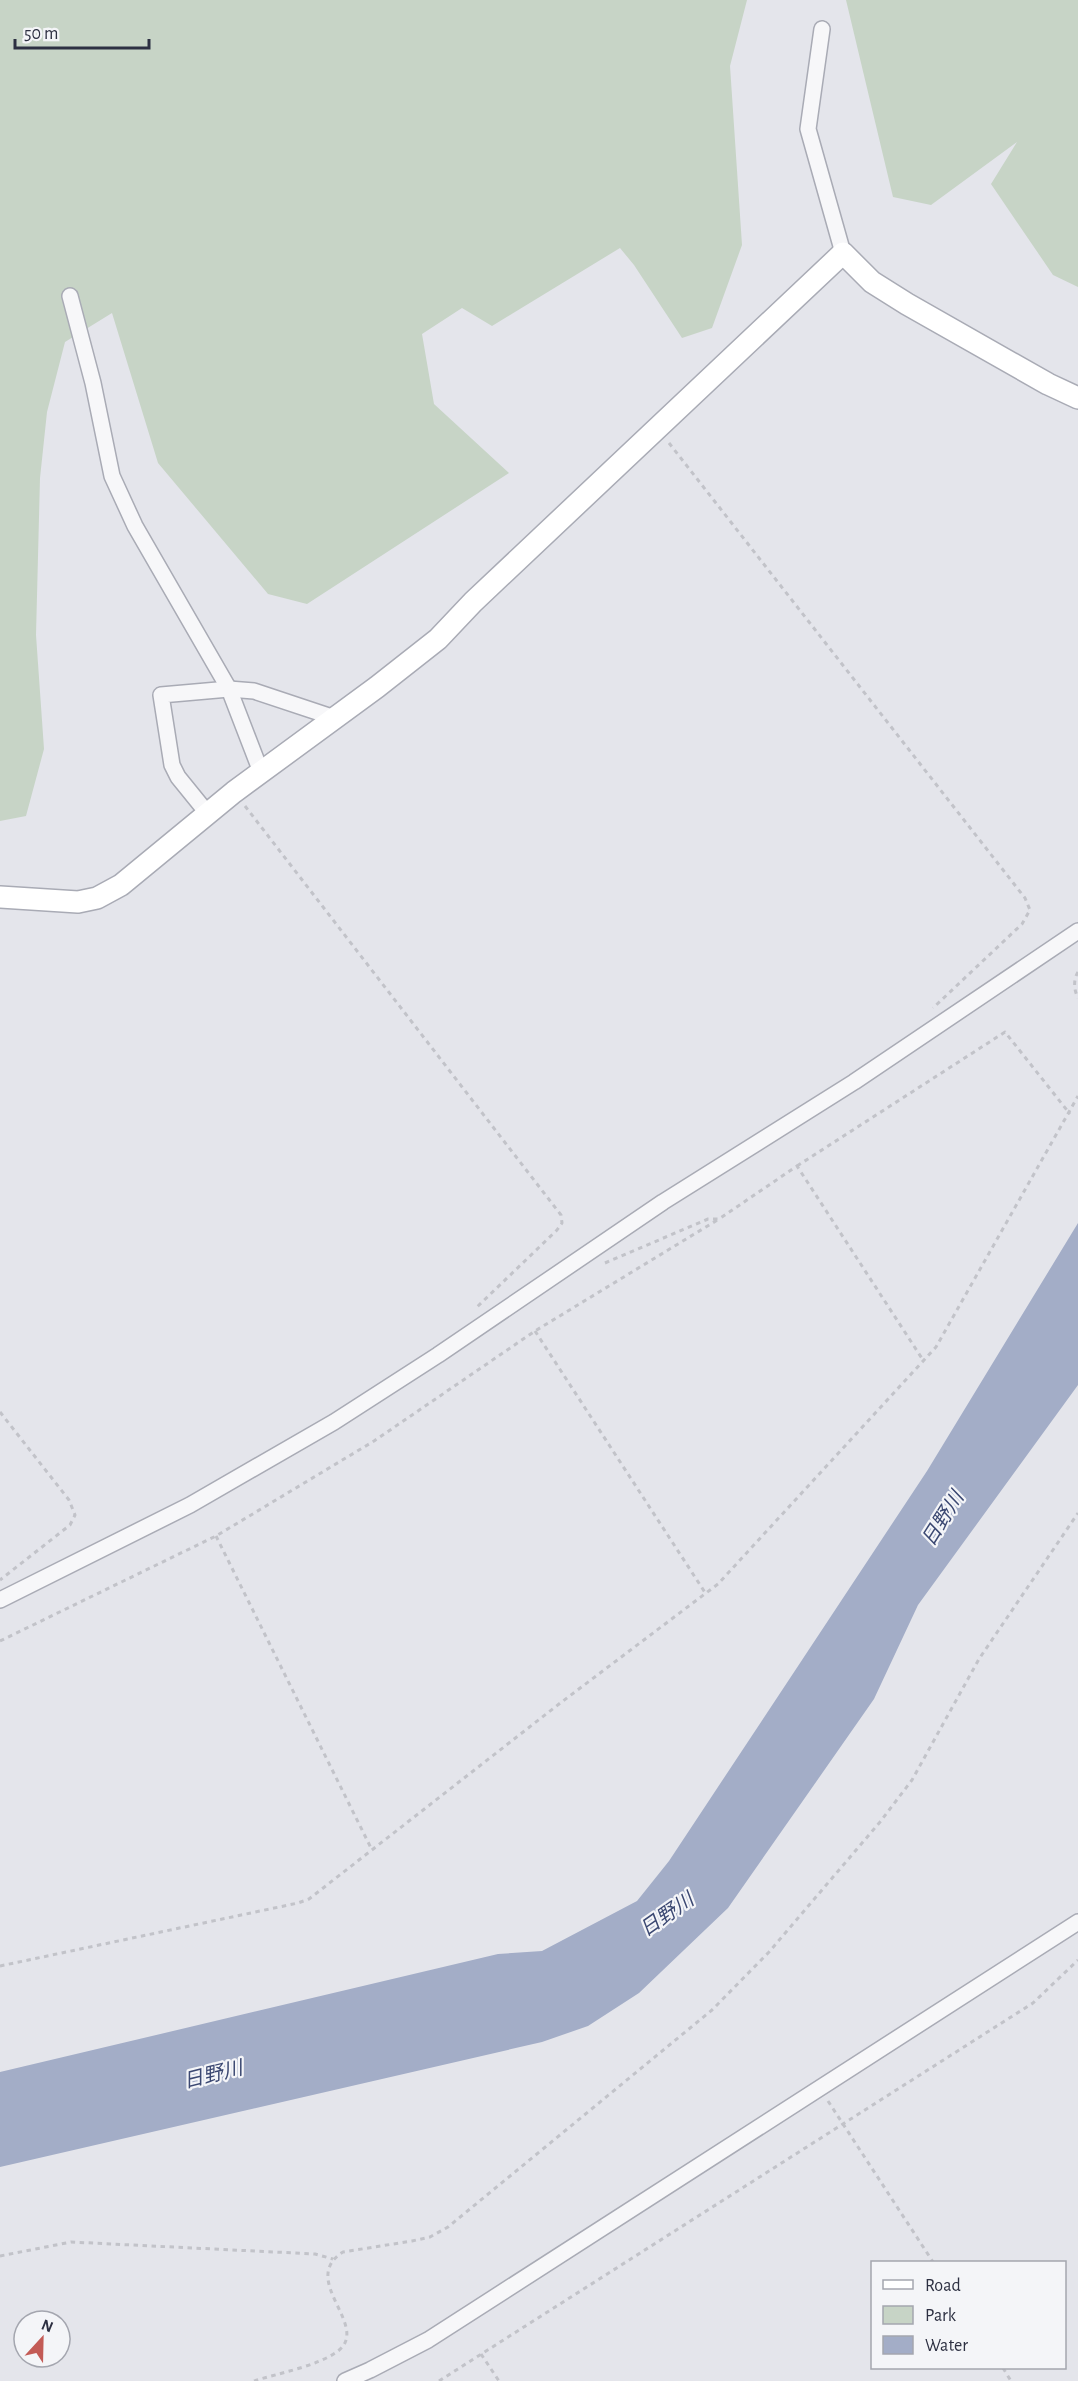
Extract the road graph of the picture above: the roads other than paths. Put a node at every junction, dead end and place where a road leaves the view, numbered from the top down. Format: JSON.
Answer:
{"nodes":[{"id":1,"x":822,"y":29,"type":"dead end"},
{"id":2,"x":843,"y":253,"type":"junction"},
{"id":3,"x":69,"y":296,"type":"dead end"},
{"id":4,"x":1078,"y":398,"type":"edge"},
{"id":5,"x":229,"y":689,"type":"junction"},
{"id":6,"x":334,"y":718,"type":"junction"},
{"id":7,"x":261,"y":772,"type":"junction"},
{"id":8,"x":208,"y":814,"type":"junction"},
{"id":9,"x":0,"y":897,"type":"edge"},
{"id":10,"x":1078,"y":931,"type":"edge"},
{"id":11,"x":0,"y":1600,"type":"edge"},
{"id":12,"x":1078,"y":1922,"type":"edge"},
{"id":13,"x":345,"y":2381,"type":"edge"}],
"edges":[{"from":1,"to":2,"type":"street"},
{"from":2,"to":4,"type":"street"},
{"from":2,"to":6,"type":"street"},
{"from":3,"to":5,"type":"street"},
{"from":5,"to":6,"type":"street"},
{"from":5,"to":7,"type":"street"},
{"from":5,"to":8,"type":"street"},
{"from":6,"to":7,"type":"street"},
{"from":7,"to":8,"type":"street"},
{"from":8,"to":9,"type":"street"},
{"from":10,"to":11,"type":"street"},
{"from":12,"to":13,"type":"street"}]}
